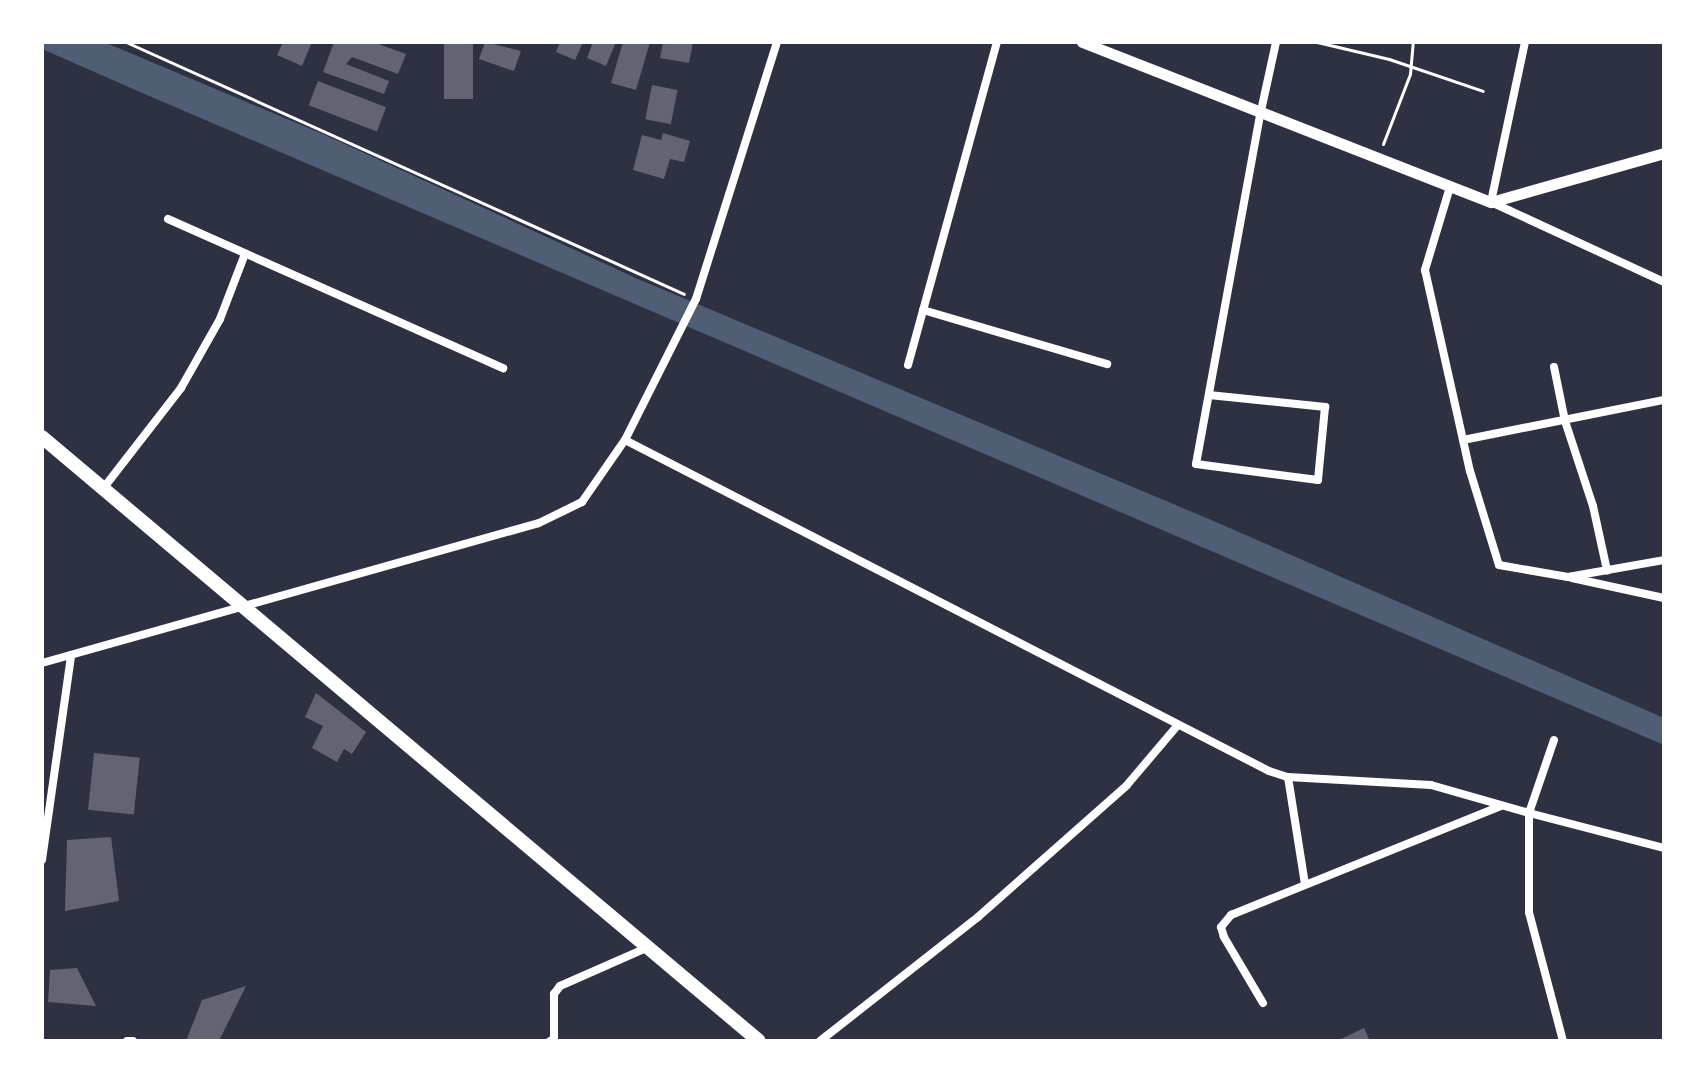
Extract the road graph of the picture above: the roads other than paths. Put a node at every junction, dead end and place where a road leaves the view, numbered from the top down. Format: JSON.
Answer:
{"nodes":[{"id":1,"x":777,"y":42,"type":"edge"},
{"id":2,"x":997,"y":42,"type":"edge"},
{"id":3,"x":1082,"y":42,"type":"edge"},
{"id":4,"x":1276,"y":42,"type":"edge"},
{"id":5,"x":1525,"y":42,"type":"edge"},
{"id":6,"x":1261,"y":111,"type":"junction"},
{"id":7,"x":1664,"y":153,"type":"edge"},
{"id":8,"x":1450,"y":187,"type":"junction"},
{"id":9,"x":1491,"y":202,"type":"junction"},
{"id":10,"x":168,"y":219,"type":"dead end"},
{"id":11,"x":245,"y":254,"type":"junction"},
{"id":12,"x":1664,"y":282,"type":"edge"},
{"id":13,"x":923,"y":310,"type":"junction"},
{"id":14,"x":1107,"y":364,"type":"dead end"},
{"id":15,"x":908,"y":365,"type":"dead end"},
{"id":16,"x":1554,"y":367,"type":"dead end"},
{"id":17,"x":503,"y":368,"type":"dead end"},
{"id":18,"x":1209,"y":395,"type":"junction"},
{"id":19,"x":1664,"y":400,"type":"edge"},
{"id":20,"x":1565,"y":421,"type":"junction"},
{"id":21,"x":42,"y":437,"type":"edge"},
{"id":22,"x":625,"y":440,"type":"junction"},
{"id":23,"x":1463,"y":440,"type":"junction"},
{"id":24,"x":102,"y":490,"type":"junction"},
{"id":25,"x":1664,"y":560,"type":"edge"},
{"id":26,"x":1607,"y":570,"type":"junction"},
{"id":27,"x":1568,"y":577,"type":"junction"},
{"id":28,"x":1664,"y":598,"type":"edge"},
{"id":29,"x":242,"y":609,"type":"junction"},
{"id":30,"x":71,"y":655,"type":"junction"},
{"id":31,"x":42,"y":663,"type":"edge"},
{"id":32,"x":1177,"y":726,"type":"junction"},
{"id":33,"x":1554,"y":740,"type":"dead end"},
{"id":34,"x":1288,"y":777,"type":"junction"},
{"id":35,"x":1502,"y":805,"type":"junction"},
{"id":36,"x":1529,"y":813,"type":"junction"},
{"id":37,"x":1664,"y":848,"type":"edge"},
{"id":38,"x":42,"y":860,"type":"edge"},
{"id":39,"x":1305,"y":884,"type":"junction"},
{"id":40,"x":646,"y":948,"type":"junction"},
{"id":41,"x":1263,"y":1003,"type":"dead end"},
{"id":42,"x":127,"y":1041,"type":"edge"},
{"id":43,"x":133,"y":1041,"type":"edge"},
{"id":44,"x":550,"y":1041,"type":"edge"},
{"id":45,"x":759,"y":1041,"type":"edge"},
{"id":46,"x":820,"y":1041,"type":"edge"},
{"id":47,"x":1563,"y":1041,"type":"edge"}],
"edges":[{"from":1,"to":22,"type":"street"},
{"from":2,"to":13,"type":"street"},
{"from":3,"to":6,"type":"street"},
{"from":4,"to":6,"type":"street"},
{"from":5,"to":9,"type":"street"},
{"from":6,"to":8,"type":"street"},
{"from":6,"to":18,"type":"street"},
{"from":7,"to":9,"type":"street"},
{"from":8,"to":9,"type":"street"},
{"from":8,"to":23,"type":"street"},
{"from":9,"to":12,"type":"street"},
{"from":10,"to":11,"type":"street"},
{"from":11,"to":17,"type":"street"},
{"from":11,"to":24,"type":"street"},
{"from":13,"to":14,"type":"street"},
{"from":13,"to":15,"type":"street"},
{"from":16,"to":20,"type":"street"},
{"from":18,"to":18,"type":"street"},
{"from":19,"to":20,"type":"street"},
{"from":20,"to":23,"type":"street"},
{"from":20,"to":26,"type":"street"},
{"from":21,"to":24,"type":"main road"},
{"from":22,"to":29,"type":"street"},
{"from":22,"to":32,"type":"street"},
{"from":23,"to":27,"type":"street"},
{"from":24,"to":29,"type":"main road"},
{"from":25,"to":26,"type":"street"},
{"from":26,"to":27,"type":"street"},
{"from":27,"to":28,"type":"street"},
{"from":29,"to":30,"type":"street"},
{"from":29,"to":40,"type":"main road"},
{"from":30,"to":31,"type":"street"},
{"from":30,"to":38,"type":"street"},
{"from":32,"to":34,"type":"street"},
{"from":32,"to":46,"type":"street"},
{"from":33,"to":36,"type":"street"},
{"from":34,"to":35,"type":"street"},
{"from":34,"to":39,"type":"street"},
{"from":35,"to":36,"type":"street"},
{"from":35,"to":39,"type":"street"},
{"from":36,"to":37,"type":"street"},
{"from":36,"to":47,"type":"street"},
{"from":39,"to":41,"type":"street"},
{"from":40,"to":44,"type":"street"},
{"from":40,"to":45,"type":"main road"},
{"from":42,"to":43,"type":"street"}]}
